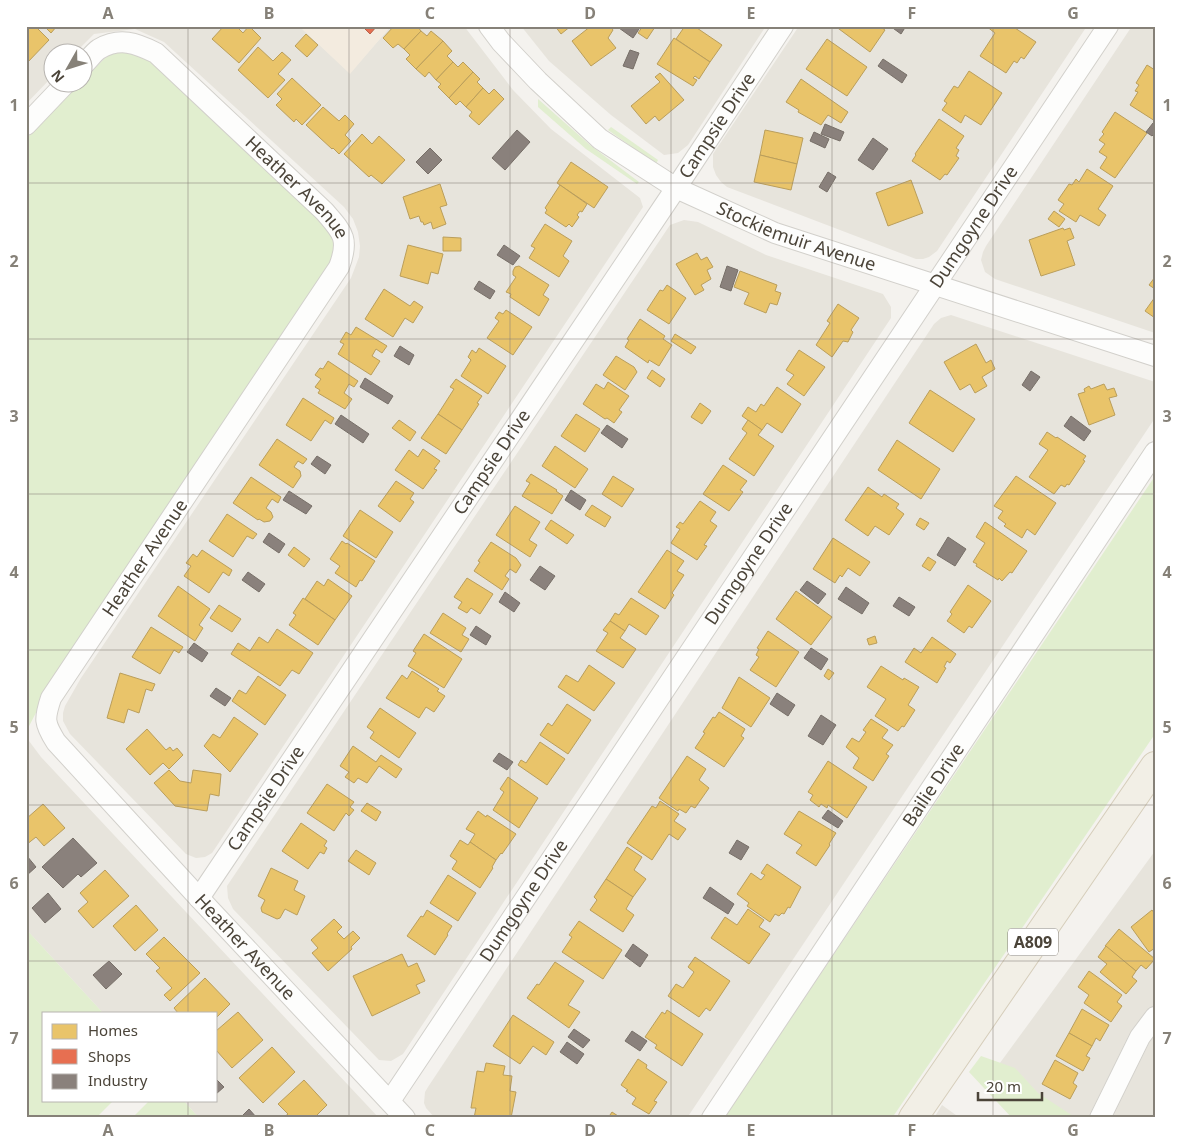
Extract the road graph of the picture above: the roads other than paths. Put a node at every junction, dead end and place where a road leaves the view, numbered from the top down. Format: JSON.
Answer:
{"nodes":[{"id":1,"x":489,"y":26,"type":"edge"},
{"id":2,"x":783,"y":26,"type":"edge"},
{"id":3,"x":1108,"y":26,"type":"edge"},
{"id":4,"x":92,"y":56,"type":"edge"},
{"id":5,"x":57,"y":92,"type":"edge"},
{"id":6,"x":26,"y":125,"type":"edge"},
{"id":7,"x":676,"y":188,"type":"junction"},
{"id":8,"x":935,"y":285,"type":"junction"},
{"id":9,"x":1155,"y":356,"type":"edge"},
{"id":10,"x":1155,"y":452,"type":"edge"},
{"id":11,"x":1155,"y":766,"type":"edge"},
{"id":12,"x":199,"y":898,"type":"junction"},
{"id":13,"x":1155,"y":1016,"type":"edge"},
{"id":14,"x":390,"y":1102,"type":"junction"},
{"id":15,"x":1100,"y":1117,"type":"edge"},
{"id":16,"x":405,"y":1118,"type":"edge"},
{"id":17,"x":712,"y":1118,"type":"edge"},
{"id":18,"x":913,"y":1118,"type":"edge"}],
"edges":[{"from":1,"to":7,"type":"street","name":"Stockiemuir Avenue"},
{"from":2,"to":7,"type":"street","name":"Campsie Drive"},
{"from":3,"to":8,"type":"street","name":"Dumgoyne Drive"},
{"from":4,"to":12,"type":"street","name":"Heather Avenue"},
{"from":5,"to":6,"type":"street"},
{"from":7,"to":8,"type":"street","name":"Stockiemuir Avenue"},
{"from":7,"to":12,"type":"street","name":"Campsie Drive"},
{"from":8,"to":9,"type":"street","name":"Stockiemuir Avenue"},
{"from":8,"to":14,"type":"street","name":"Dumgoyne Drive"},
{"from":10,"to":17,"type":"street","name":"Bailie Drive"},
{"from":11,"to":18,"type":"main road","number":"A809"},
{"from":12,"to":14,"type":"street","name":"Heather Avenue"},
{"from":13,"to":15,"type":"street"},
{"from":14,"to":16,"type":"street","name":"Heather Avenue"}]}
